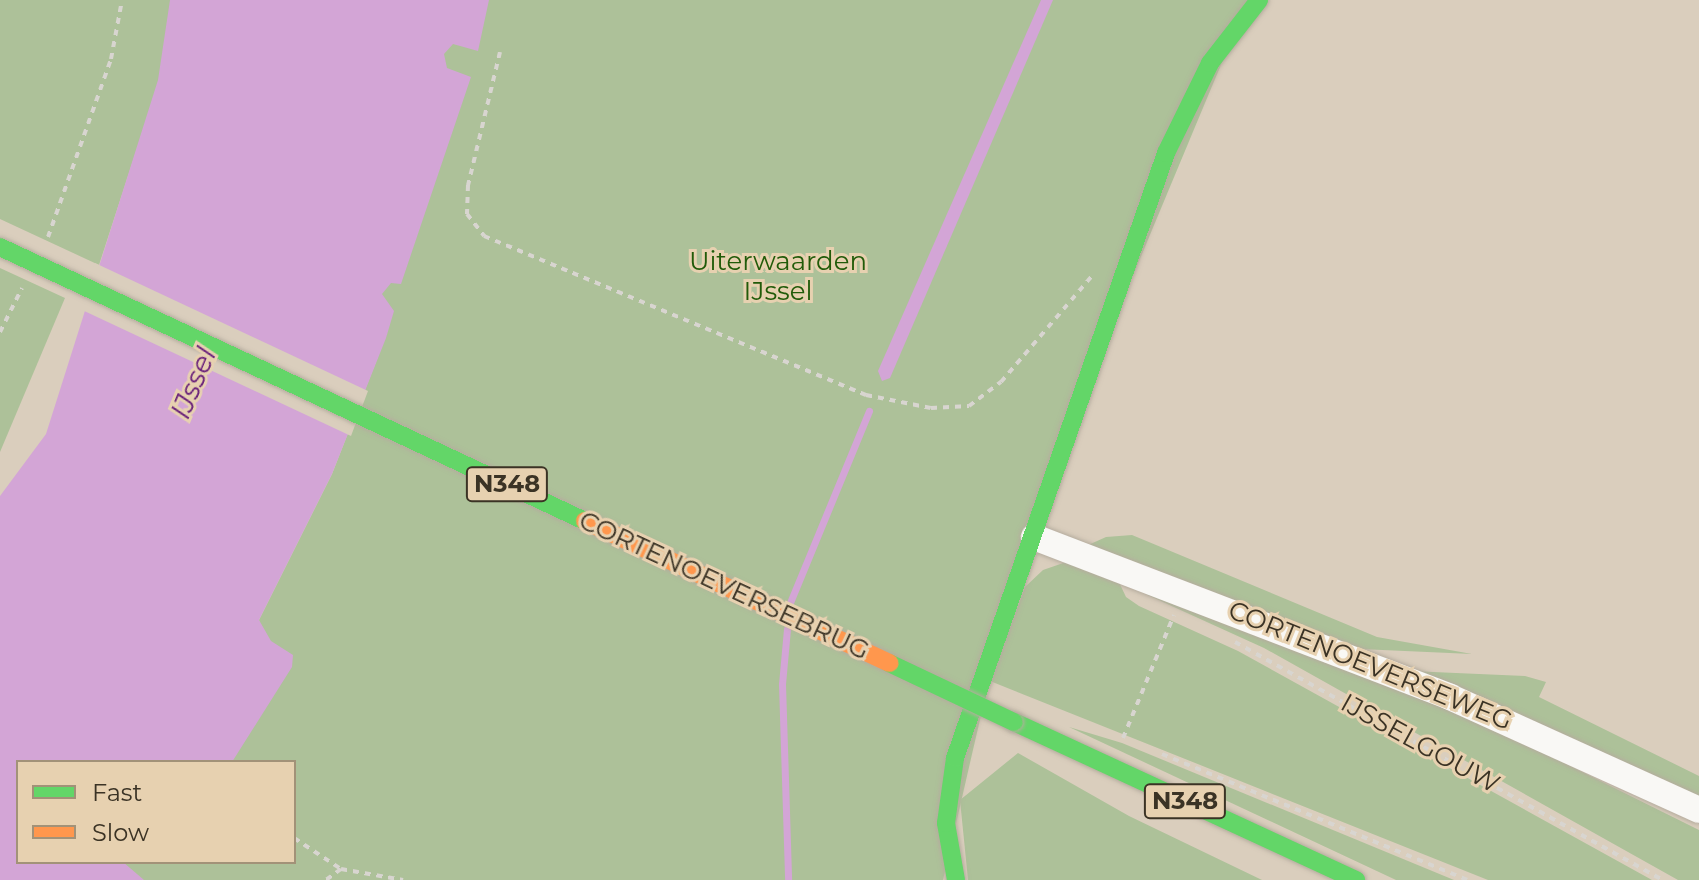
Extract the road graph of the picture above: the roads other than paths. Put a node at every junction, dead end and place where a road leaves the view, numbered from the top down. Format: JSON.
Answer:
{"nodes":[{"id":1,"x":1259,"y":0,"type":"edge"},
{"id":2,"x":0,"y":247,"type":"edge"},
{"id":3,"x":1034,"y":537,"type":"junction"},
{"id":4,"x":1699,"y":810,"type":"edge"},
{"id":5,"x":956,"y":880,"type":"edge"},
{"id":6,"x":1356,"y":880,"type":"edge"}],
"edges":[{"from":1,"to":3,"type":"main road"},
{"from":2,"to":6,"type":"main road","name":"CORTENOEVERSEBRUG","number":"N348","bridge":true},
{"from":3,"to":4,"type":"street","name":"CORTENOEVERSEWEG"},
{"from":3,"to":5,"type":"main road"}]}
